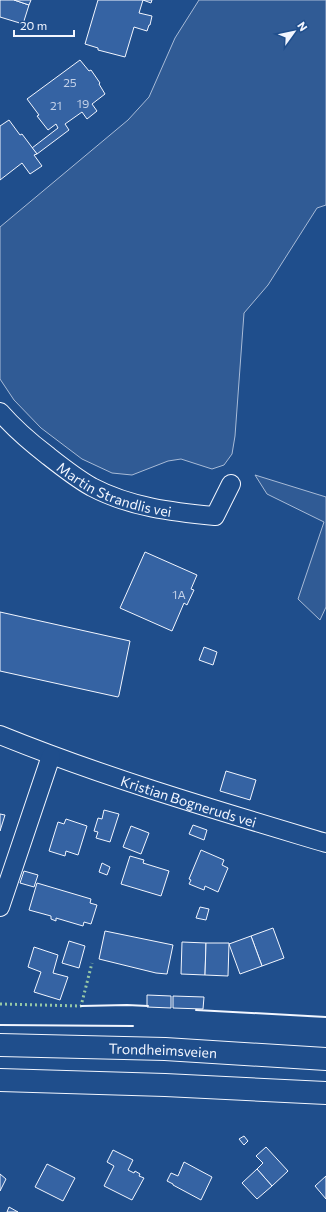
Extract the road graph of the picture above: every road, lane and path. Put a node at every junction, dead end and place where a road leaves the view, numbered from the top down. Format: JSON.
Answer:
{"nodes":[{"id":1,"x":0,"y":412,"type":"edge"},
{"id":2,"x":231,"y":484,"type":"dead end"},
{"id":3,"x":0,"y":735,"type":"edge"},
{"id":4,"x":51,"y":756,"type":"junction"},
{"id":5,"x":326,"y":843,"type":"edge"},
{"id":6,"x":0,"y":907,"type":"edge"},
{"id":7,"x":0,"y":1045,"type":"edge"},
{"id":8,"x":326,"y":1059,"type":"edge"},
{"id":9,"x":0,"y":1080,"type":"edge"},
{"id":10,"x":326,"y":1094,"type":"edge"}],
"edges":[{"from":1,"to":2,"type":"street","name":"Martin Strandlis vei"},
{"from":3,"to":4,"type":"street","name":"Kristian Bogneruds vei"},
{"from":4,"to":5,"type":"street","name":"Kristian Bogneruds vei"},
{"from":4,"to":6,"type":"street"},
{"from":7,"to":8,"type":"highway","name":"Trondheimsveien"},
{"from":9,"to":10,"type":"highway"}]}
